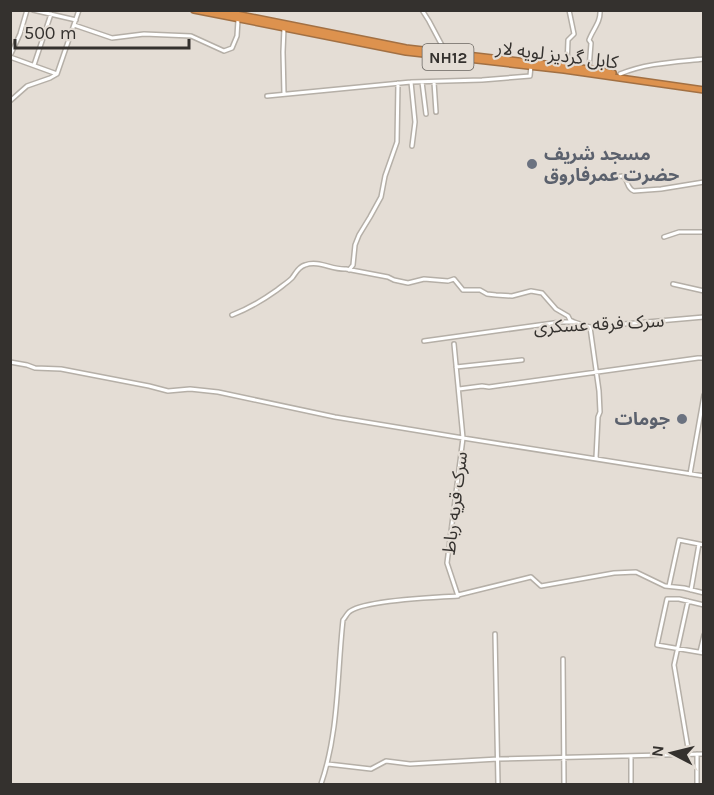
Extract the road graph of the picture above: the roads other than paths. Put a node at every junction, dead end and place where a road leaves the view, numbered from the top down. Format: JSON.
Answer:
{"nodes":[{"id":1,"x":27,"y":10,"type":"edge"},
{"id":2,"x":33,"y":10,"type":"edge"},
{"id":3,"x":79,"y":10,"type":"edge"},
{"id":4,"x":194,"y":10,"type":"edge"},
{"id":5,"x":216,"y":10,"type":"edge"},
{"id":6,"x":422,"y":10,"type":"edge"},
{"id":7,"x":569,"y":10,"type":"edge"},
{"id":8,"x":600,"y":10,"type":"edge"},
{"id":9,"x":51,"y":14,"type":"junction"},
{"id":10,"x":238,"y":20,"type":"junction"},
{"id":11,"x":75,"y":22,"type":"junction"},
{"id":12,"x":284,"y":28,"type":"junction"},
{"id":13,"x":447,"y":55,"type":"junction"},
{"id":14,"x":10,"y":57,"type":"edge"},
{"id":15,"x":704,"y":59,"type":"edge"},
{"id":16,"x":34,"y":65,"type":"junction"},
{"id":17,"x":531,"y":66,"type":"junction"},
{"id":18,"x":567,"y":66,"type":"junction"},
{"id":19,"x":589,"y":69,"type":"junction"},
{"id":20,"x":57,"y":74,"type":"junction"},
{"id":21,"x":620,"y":74,"type":"junction"},
{"id":22,"x":411,"y":82,"type":"junction"},
{"id":23,"x":422,"y":82,"type":"junction"},
{"id":24,"x":434,"y":82,"type":"junction"},
{"id":25,"x":398,"y":83,"type":"junction"},
{"id":26,"x":704,"y":88,"type":"edge"},
{"id":27,"x":284,"y":94,"type":"junction"},
{"id":28,"x":267,"y":96,"type":"dead end"},
{"id":29,"x":10,"y":102,"type":"edge"},
{"id":30,"x":436,"y":112,"type":"dead end"},
{"id":31,"x":426,"y":114,"type":"dead end"},
{"id":32,"x":412,"y":146,"type":"dead end"},
{"id":33,"x":599,"y":179,"type":"dead end"},
{"id":34,"x":704,"y":182,"type":"edge"},
{"id":35,"x":704,"y":232,"type":"edge"},
{"id":36,"x":664,"y":237,"type":"dead end"},
{"id":37,"x":349,"y":270,"type":"junction"},
{"id":38,"x":673,"y":284,"type":"dead end"},
{"id":39,"x":704,"y":291,"type":"edge"},
{"id":40,"x":232,"y":315,"type":"dead end"},
{"id":41,"x":704,"y":317,"type":"edge"},
{"id":42,"x":574,"y":322,"type":"junction"},
{"id":43,"x":591,"y":327,"type":"junction"},
{"id":44,"x":424,"y":341,"type":"dead end"},
{"id":45,"x":454,"y":344,"type":"dead end"},
{"id":46,"x":704,"y":358,"type":"edge"},
{"id":47,"x":522,"y":360,"type":"dead end"},
{"id":48,"x":10,"y":362,"type":"edge"},
{"id":49,"x":456,"y":367,"type":"junction"},
{"id":50,"x":596,"y":373,"type":"junction"},
{"id":51,"x":459,"y":389,"type":"junction"},
{"id":52,"x":704,"y":395,"type":"edge"},
{"id":53,"x":696,"y":437,"type":"junction"},
{"id":54,"x":463,"y":438,"type":"junction"},
{"id":55,"x":704,"y":438,"type":"edge"},
{"id":56,"x":596,"y":458,"type":"junction"},
{"id":57,"x":690,"y":474,"type":"junction"},
{"id":58,"x":704,"y":476,"type":"edge"},
{"id":59,"x":701,"y":545,"type":"edge"},
{"id":60,"x":669,"y":586,"type":"junction"},
{"id":61,"x":691,"y":590,"type":"junction"},
{"id":62,"x":704,"y":593,"type":"edge"},
{"id":63,"x":458,"y":596,"type":"junction"},
{"id":64,"x":688,"y":601,"type":"junction"},
{"id":65,"x":704,"y":605,"type":"edge"},
{"id":66,"x":495,"y":634,"type":"dead end"},
{"id":67,"x":704,"y":635,"type":"edge"},
{"id":68,"x":679,"y":649,"type":"junction"},
{"id":69,"x":702,"y":653,"type":"edge"},
{"id":70,"x":563,"y":659,"type":"dead end"},
{"id":71,"x":689,"y":754,"type":"junction"},
{"id":72,"x":697,"y":754,"type":"junction"},
{"id":73,"x":704,"y":754,"type":"edge"},
{"id":74,"x":631,"y":755,"type":"junction"},
{"id":75,"x":564,"y":757,"type":"junction"},
{"id":76,"x":498,"y":759,"type":"junction"},
{"id":77,"x":328,"y":764,"type":"junction"},
{"id":78,"x":321,"y":784,"type":"edge"},
{"id":79,"x":498,"y":784,"type":"edge"},
{"id":80,"x":564,"y":784,"type":"edge"},
{"id":81,"x":631,"y":784,"type":"edge"},
{"id":82,"x":697,"y":784,"type":"edge"}],
"edges":[{"from":1,"to":14,"type":"street"},
{"from":2,"to":9,"type":"street"},
{"from":3,"to":11,"type":"street"},
{"from":4,"to":10,"type":"highway","name":"کابل گردیز لویه لار","number":"NH12"},
{"from":5,"to":13,"type":"highway","name":"کابل گردیز لویه لار","number":"NH12"},
{"from":6,"to":13,"type":"street"},
{"from":7,"to":18,"type":"street"},
{"from":8,"to":19,"type":"street"},
{"from":9,"to":11,"type":"street"},
{"from":9,"to":16,"type":"street"},
{"from":10,"to":11,"type":"street"},
{"from":10,"to":12,"type":"highway","name":"کابل گردیز لویه لار","number":"NH12"},
{"from":11,"to":20,"type":"street"},
{"from":12,"to":13,"type":"highway","name":"کابل گردیز لویه لار","number":"NH12"},
{"from":12,"to":27,"type":"street"},
{"from":13,"to":17,"type":"highway","name":"کابل گردیز لویه لار","number":"NH12"},
{"from":13,"to":18,"type":"highway","name":"کابل گردیز لویه لار","number":"NH12"},
{"from":14,"to":16,"type":"street"},
{"from":15,"to":21,"type":"street"},
{"from":16,"to":20,"type":"street"},
{"from":17,"to":24,"type":"street"},
{"from":17,"to":26,"type":"highway","name":"کابل گردیز لویه لار","number":"NH12"},
{"from":18,"to":19,"type":"highway","name":"کابل گردیز لویه لار","number":"NH12"},
{"from":19,"to":21,"type":"highway","name":"کابل گردیز لویه لار","number":"NH12"},
{"from":20,"to":29,"type":"street"},
{"from":21,"to":26,"type":"highway","name":"کابل گردیز لویه لار","number":"NH12"},
{"from":22,"to":23,"type":"street"},
{"from":22,"to":25,"type":"street"},
{"from":22,"to":32,"type":"street"},
{"from":23,"to":24,"type":"street"},
{"from":23,"to":31,"type":"street"},
{"from":24,"to":30,"type":"street"},
{"from":25,"to":27,"type":"street"},
{"from":25,"to":37,"type":"street"},
{"from":27,"to":28,"type":"street"},
{"from":33,"to":34,"type":"street"},
{"from":35,"to":36,"type":"street"},
{"from":37,"to":40,"type":"street"},
{"from":37,"to":42,"type":"street"},
{"from":38,"to":39,"type":"street"},
{"from":41,"to":43,"type":"street","name":"سرک فرقه عسکری"},
{"from":42,"to":43,"type":"street","name":"سرک فرقه عسکری"},
{"from":42,"to":44,"type":"street","name":"سرک فرقه عسکری"},
{"from":43,"to":50,"type":"street"},
{"from":45,"to":49,"type":"street"},
{"from":46,"to":50,"type":"street"},
{"from":47,"to":49,"type":"street"},
{"from":48,"to":54,"type":"street"},
{"from":49,"to":51,"type":"street"},
{"from":50,"to":51,"type":"street"},
{"from":50,"to":56,"type":"street"},
{"from":51,"to":54,"type":"street"},
{"from":52,"to":53,"type":"street"},
{"from":53,"to":55,"type":"street"},
{"from":53,"to":57,"type":"street"},
{"from":54,"to":56,"type":"street","name":"سرک قریه رباط"},
{"from":54,"to":63,"type":"street","name":"سرک قریه رباط"},
{"from":56,"to":57,"type":"street","name":"سرک قریه رباط"},
{"from":57,"to":58,"type":"street","name":"سرک قریه رباط"},
{"from":59,"to":60,"type":"street"},
{"from":59,"to":61,"type":"street"},
{"from":60,"to":61,"type":"street"},
{"from":60,"to":63,"type":"street"},
{"from":61,"to":62,"type":"street"},
{"from":63,"to":77,"type":"street"},
{"from":64,"to":65,"type":"street"},
{"from":64,"to":68,"type":"street"},
{"from":64,"to":68,"type":"street"},
{"from":66,"to":76,"type":"street"},
{"from":67,"to":69,"type":"street"},
{"from":68,"to":69,"type":"street"},
{"from":68,"to":71,"type":"street"},
{"from":70,"to":75,"type":"street"},
{"from":71,"to":72,"type":"street"},
{"from":71,"to":74,"type":"street"},
{"from":72,"to":73,"type":"street"},
{"from":72,"to":82,"type":"street"},
{"from":74,"to":75,"type":"street"},
{"from":74,"to":81,"type":"street"},
{"from":75,"to":76,"type":"street"},
{"from":75,"to":80,"type":"street"},
{"from":76,"to":77,"type":"street"},
{"from":76,"to":79,"type":"street"},
{"from":77,"to":78,"type":"street"}]}
